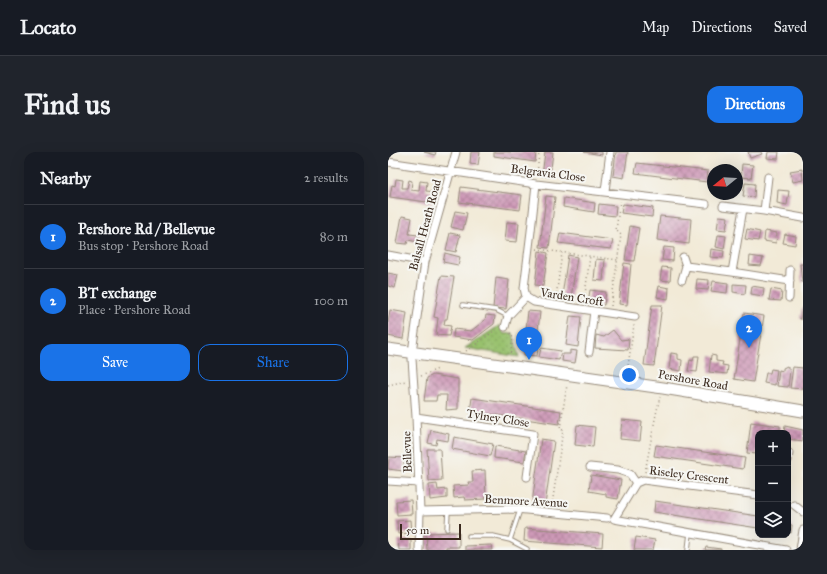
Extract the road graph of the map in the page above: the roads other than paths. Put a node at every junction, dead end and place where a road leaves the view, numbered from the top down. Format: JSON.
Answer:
{"nodes":[{"id":1,"x":456,"y":152,"type":"edge"},
{"id":2,"x":610,"y":152,"type":"edge"},
{"id":3,"x":388,"y":162,"type":"edge"},
{"id":4,"x":451,"y":171,"type":"junction"},
{"id":5,"x":768,"y":177,"type":"dead end"},
{"id":6,"x":536,"y":184,"type":"junction"},
{"id":7,"x":605,"y":191,"type":"junction"},
{"id":8,"x":706,"y":204,"type":"dead end"},
{"id":9,"x":723,"y":206,"type":"dead end"},
{"id":10,"x":743,"y":208,"type":"junction"},
{"id":11,"x":764,"y":211,"type":"junction"},
{"id":12,"x":803,"y":218,"type":"edge"},
{"id":13,"x":388,"y":255,"type":"edge"},
{"id":14,"x":683,"y":257,"type":"dead end"},
{"id":15,"x":425,"y":262,"type":"junction"},
{"id":16,"x":686,"y":266,"type":"junction"},
{"id":17,"x":790,"y":270,"type":"dead end"},
{"id":18,"x":732,"y":272,"type":"junction"},
{"id":19,"x":682,"y":280,"type":"dead end"},
{"id":20,"x":790,"y":281,"type":"junction"},
{"id":21,"x":526,"y":298,"type":"junction"},
{"id":22,"x":789,"y":298,"type":"dead end"},
{"id":23,"x":463,"y":305,"type":"dead end"},
{"id":24,"x":594,"y":311,"type":"junction"},
{"id":25,"x":508,"y":316,"type":"junction"},
{"id":26,"x":635,"y":317,"type":"road end"},
{"id":27,"x":505,"y":328,"type":"road end"},
{"id":28,"x":388,"y":349,"type":"edge"},
{"id":29,"x":413,"y":352,"type":"junction"},
{"id":30,"x":589,"y":352,"type":"dead end"},
{"id":31,"x":803,"y":411,"type":"edge"},
{"id":32,"x":416,"y":417,"type":"junction"},
{"id":33,"x":590,"y":467,"type":"dead end"},
{"id":34,"x":527,"y":477,"type":"dead end"},
{"id":35,"x":388,"y":481,"type":"edge"},
{"id":36,"x":419,"y":483,"type":"junction"},
{"id":37,"x":636,"y":483,"type":"junction"},
{"id":38,"x":755,"y":495,"type":"edge"},
{"id":39,"x":794,"y":504,"type":"dead end"},
{"id":40,"x":520,"y":510,"type":"junction"},
{"id":41,"x":420,"y":511,"type":"junction"},
{"id":42,"x":448,"y":511,"type":"junction"},
{"id":43,"x":803,"y":512,"type":"edge"},
{"id":44,"x":610,"y":518,"type":"junction"},
{"id":45,"x":447,"y":528,"type":"dead end"},
{"id":46,"x":803,"y":530,"type":"edge"},
{"id":47,"x":690,"y":533,"type":"junction"},
{"id":48,"x":469,"y":536,"type":"dead end"},
{"id":49,"x":510,"y":540,"type":"junction"},
{"id":50,"x":741,"y":542,"type":"junction"},
{"id":51,"x":527,"y":549,"type":"dead end"},
{"id":52,"x":419,"y":550,"type":"edge"},
{"id":53,"x":688,"y":550,"type":"edge"},
{"id":54,"x":740,"y":550,"type":"edge"},
{"id":55,"x":786,"y":550,"type":"edge"},
{"id":56,"x":800,"y":550,"type":"edge"}],
"edges":[{"from":1,"to":4,"type":"street","name":"Balsall Heath Road"},
{"from":2,"to":7,"type":"street"},
{"from":3,"to":4,"type":"street","name":"Belgravia Close"},
{"from":4,"to":6,"type":"street","name":"Belgravia Close"},
{"from":4,"to":15,"type":"street","name":"Balsall Heath Road"},
{"from":5,"to":11,"type":"street"},
{"from":6,"to":7,"type":"street","name":"Belgravia Close"},
{"from":6,"to":21,"type":"street","name":"Varden Croft"},
{"from":7,"to":8,"type":"street","name":"Belgravia Close"},
{"from":9,"to":10,"type":"street"},
{"from":10,"to":11,"type":"street"},
{"from":10,"to":18,"type":"street"},
{"from":11,"to":12,"type":"street"},
{"from":13,"to":15,"type":"street"},
{"from":14,"to":16,"type":"street"},
{"from":15,"to":29,"type":"street","name":"Balsall Heath Road"},
{"from":16,"to":18,"type":"street"},
{"from":16,"to":19,"type":"street"},
{"from":17,"to":20,"type":"street"},
{"from":18,"to":20,"type":"street"},
{"from":20,"to":22,"type":"street"},
{"from":21,"to":24,"type":"street","name":"Varden Croft"},
{"from":21,"to":25,"type":"street"},
{"from":23,"to":25,"type":"lane"},
{"from":24,"to":26,"type":"street","name":"Varden Croft"},
{"from":24,"to":30,"type":"street"},
{"from":25,"to":27,"type":"street"},
{"from":28,"to":29,"type":"main road","name":"Pershore Road"},
{"from":29,"to":31,"type":"main road","name":"Pershore Road"},
{"from":29,"to":32,"type":"street","name":"Bellevue"},
{"from":32,"to":34,"type":"street","name":"Tylney Close"},
{"from":32,"to":36,"type":"street","name":"Bellevue"},
{"from":33,"to":37,"type":"street"},
{"from":35,"to":36,"type":"street"},
{"from":36,"to":41,"type":"street","name":"Bellevue"},
{"from":37,"to":38,"type":"street","name":"Riseley Crescent"},
{"from":37,"to":44,"type":"street","name":"Riseley Crescent"},
{"from":39,"to":43,"type":"street"},
{"from":40,"to":42,"type":"street","name":"Benmore Avenue"},
{"from":40,"to":44,"type":"street","name":"Benmore Avenue"},
{"from":40,"to":49,"type":"lane"},
{"from":41,"to":42,"type":"street","name":"Benmore Avenue"},
{"from":41,"to":52,"type":"street","name":"Bellevue"},
{"from":42,"to":45,"type":"lane"},
{"from":44,"to":47,"type":"street","name":"Benmore Avenue"},
{"from":46,"to":56,"type":"street"},
{"from":47,"to":50,"type":"street","name":"Benmore Avenue"},
{"from":47,"to":53,"type":"lane"},
{"from":48,"to":49,"type":"lane"},
{"from":49,"to":51,"type":"lane"},
{"from":50,"to":54,"type":"street"},
{"from":50,"to":55,"type":"street","name":"Benmore Avenue"}]}
